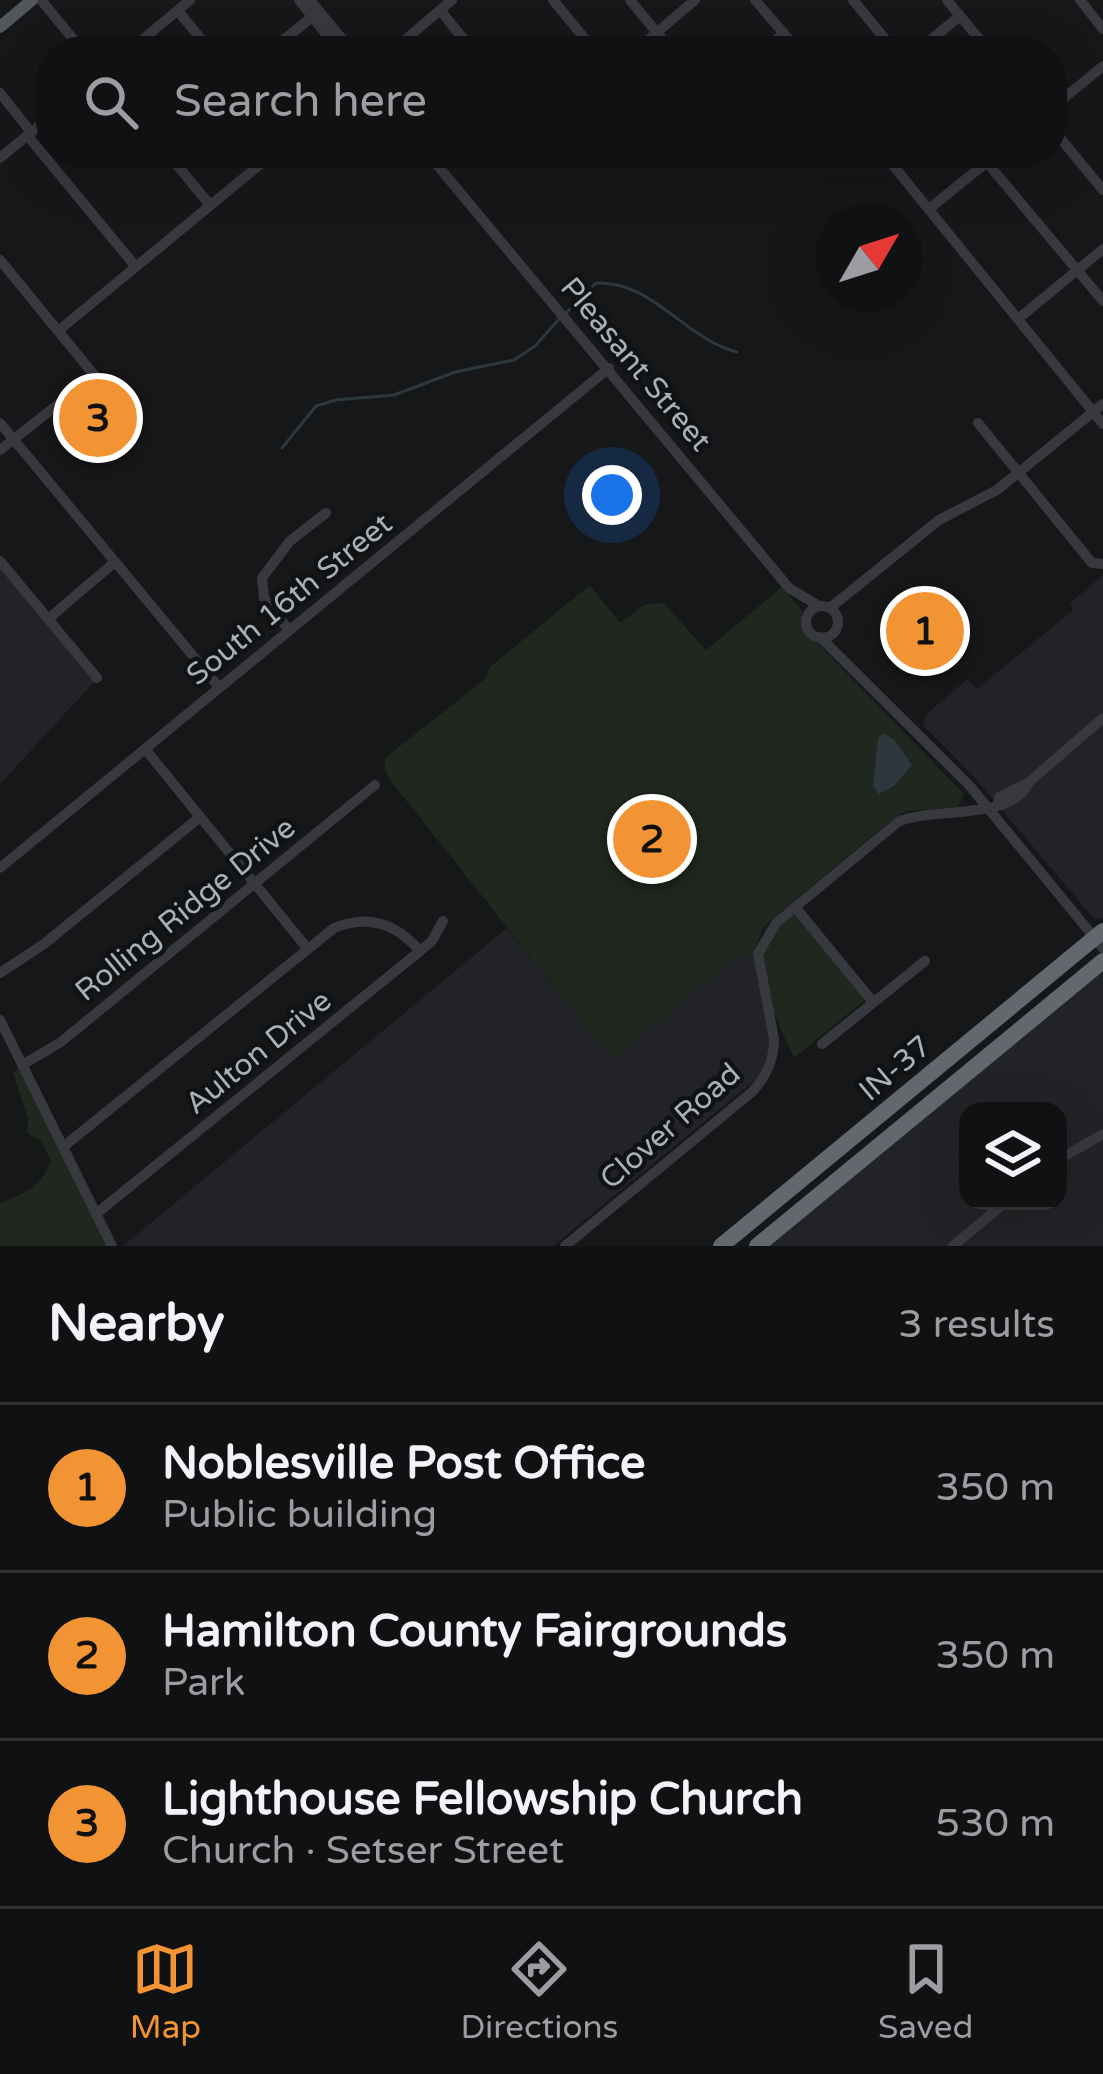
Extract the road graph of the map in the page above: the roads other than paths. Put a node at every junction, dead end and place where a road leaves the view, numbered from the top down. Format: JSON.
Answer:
{"nodes":[{"id":1,"x":37,"y":0,"type":"edge"},
{"id":2,"x":190,"y":0,"type":"edge"},
{"id":3,"x":299,"y":0,"type":"edge"},
{"id":4,"x":310,"y":0,"type":"edge"},
{"id":5,"x":452,"y":0,"type":"edge"},
{"id":6,"x":553,"y":0,"type":"edge"},
{"id":7,"x":630,"y":0,"type":"edge"},
{"id":8,"x":695,"y":0,"type":"edge"},
{"id":9,"x":755,"y":0,"type":"edge"},
{"id":10,"x":853,"y":0,"type":"edge"},
{"id":11,"x":1080,"y":0,"type":"edge"},
{"id":12,"x":956,"y":6,"type":"edge"},
{"id":13,"x":178,"y":10,"type":"junction"},
{"id":14,"x":440,"y":10,"type":"junction"},
{"id":15,"x":312,"y":16,"type":"junction"},
{"id":16,"x":0,"y":27,"type":"edge"},
{"id":17,"x":1103,"y":28,"type":"edge"},
{"id":18,"x":656,"y":32,"type":"junction"},
{"id":19,"x":784,"y":33,"type":"junction"},
{"id":20,"x":69,"y":36,"type":"edge"},
{"id":21,"x":147,"y":36,"type":"edge"},
{"id":22,"x":199,"y":36,"type":"edge"},
{"id":23,"x":288,"y":36,"type":"edge"},
{"id":24,"x":327,"y":36,"type":"edge"},
{"id":25,"x":340,"y":36,"type":"edge"},
{"id":26,"x":410,"y":36,"type":"edge"},
{"id":27,"x":461,"y":36,"type":"edge"},
{"id":28,"x":583,"y":36,"type":"edge"},
{"id":29,"x":652,"y":36,"type":"edge"},
{"id":30,"x":660,"y":36,"type":"edge"},
{"id":31,"x":780,"y":36,"type":"edge"},
{"id":32,"x":786,"y":36,"type":"edge"},
{"id":33,"x":883,"y":36,"type":"edge"},
{"id":34,"x":930,"y":36,"type":"edge"},
{"id":35,"x":978,"y":36,"type":"edge"},
{"id":36,"x":1103,"y":66,"type":"edge"},
{"id":37,"x":0,"y":93,"type":"edge"},
{"id":38,"x":1067,"y":96,"type":"edge"},
{"id":39,"x":36,"y":128,"type":"edge"},
{"id":40,"x":29,"y":134,"type":"junction"},
{"id":41,"x":36,"y":143,"type":"edge"},
{"id":42,"x":1067,"y":146,"type":"edge"},
{"id":43,"x":0,"y":158,"type":"edge"},
{"id":44,"x":56,"y":168,"type":"edge"},
{"id":45,"x":179,"y":168,"type":"edge"},
{"id":46,"x":256,"y":168,"type":"edge"},
{"id":47,"x":443,"y":168,"type":"edge"},
{"id":48,"x":895,"y":168,"type":"edge"},
{"id":49,"x":972,"y":168,"type":"edge"},
{"id":50,"x":991,"y":168,"type":"edge"},
{"id":51,"x":1103,"y":190,"type":"edge"},
{"id":52,"x":210,"y":205,"type":"junction"},
{"id":53,"x":929,"y":209,"type":"junction"},
{"id":54,"x":1103,"y":249,"type":"edge"},
{"id":55,"x":0,"y":260,"type":"edge"},
{"id":56,"x":136,"y":267,"type":"junction"},
{"id":57,"x":1077,"y":270,"type":"junction"},
{"id":58,"x":1103,"y":301,"type":"edge"},
{"id":59,"x":1018,"y":319,"type":"junction"},
{"id":60,"x":58,"y":331,"type":"junction"},
{"id":61,"x":609,"y":368,"type":"junction"},
{"id":62,"x":94,"y":376,"type":"junction"},
{"id":63,"x":1098,"y":408,"type":"edge"},
{"id":64,"x":131,"y":420,"type":"dead end"},
{"id":65,"x":0,"y":423,"type":"edge"},
{"id":66,"x":978,"y":423,"type":"dead end"},
{"id":67,"x":1103,"y":424,"type":"edge"},
{"id":68,"x":13,"y":439,"type":"junction"},
{"id":69,"x":0,"y":450,"type":"edge"},
{"id":70,"x":1019,"y":473,"type":"junction"},
{"id":71,"x":326,"y":513,"type":"dead end"},
{"id":72,"x":0,"y":561,"type":"edge"},
{"id":73,"x":115,"y":562,"type":"junction"},
{"id":74,"x":1099,"y":564,"type":"edge"},
{"id":75,"x":825,"y":615,"type":"junction"},
{"id":76,"x":48,"y":619,"type":"junction"},
{"id":77,"x":289,"y":629,"type":"junction"},
{"id":78,"x":820,"y":637,"type":"junction"},
{"id":79,"x":97,"y":678,"type":"dead end"},
{"id":80,"x":865,"y":680,"type":"junction"},
{"id":81,"x":218,"y":686,"type":"junction"},
{"id":82,"x":1103,"y":718,"type":"edge"},
{"id":83,"x":145,"y":749,"type":"junction"},
{"id":84,"x":375,"y":785,"type":"dead end"},
{"id":85,"x":993,"y":805,"type":"junction"},
{"id":86,"x":200,"y":817,"type":"junction"},
{"id":87,"x":0,"y":868,"type":"edge"},
{"id":88,"x":254,"y":884,"type":"junction"},
{"id":89,"x":795,"y":907,"type":"junction"},
{"id":90,"x":443,"y":921,"type":"dead end"},
{"id":91,"x":1100,"y":939,"type":"edge"},
{"id":92,"x":307,"y":948,"type":"junction"},
{"id":93,"x":420,"y":951,"type":"junction"},
{"id":94,"x":925,"y":961,"type":"dead end"},
{"id":95,"x":1103,"y":961,"type":"edge"},
{"id":96,"x":0,"y":973,"type":"edge"},
{"id":97,"x":874,"y":1002,"type":"junction"},
{"id":98,"x":0,"y":1020,"type":"edge"},
{"id":99,"x":822,"y":1044,"type":"dead end"},
{"id":100,"x":22,"y":1065,"type":"junction"},
{"id":101,"x":1103,"y":1134,"type":"edge"},
{"id":102,"x":63,"y":1147,"type":"junction"},
{"id":103,"x":1067,"y":1155,"type":"edge"},
{"id":104,"x":996,"y":1210,"type":"edge"},
{"id":105,"x":96,"y":1214,"type":"junction"},
{"id":106,"x":112,"y":1246,"type":"edge"},
{"id":107,"x":566,"y":1246,"type":"edge"},
{"id":108,"x":721,"y":1246,"type":"edge"},
{"id":109,"x":758,"y":1246,"type":"edge"},
{"id":110,"x":953,"y":1246,"type":"edge"}],
"edges":[{"from":1,"to":16,"type":"main road"},
{"from":1,"to":20,"type":"street"},
{"from":2,"to":13,"type":"street"},
{"from":3,"to":15,"type":"street"},
{"from":4,"to":25,"type":"street"},
{"from":5,"to":14,"type":"street"},
{"from":6,"to":28,"type":"street"},
{"from":7,"to":18,"type":"street"},
{"from":8,"to":18,"type":"street"},
{"from":9,"to":19,"type":"street"},
{"from":10,"to":33,"type":"street"},
{"from":11,"to":17,"type":"street"},
{"from":12,"to":34,"type":"street"},
{"from":12,"to":35,"type":"street"},
{"from":13,"to":21,"type":"street"},
{"from":13,"to":22,"type":"street"},
{"from":14,"to":26,"type":"street"},
{"from":14,"to":27,"type":"street"},
{"from":15,"to":23,"type":"street"},
{"from":15,"to":24,"type":"street"},
{"from":18,"to":29,"type":"street"},
{"from":18,"to":30,"type":"street"},
{"from":19,"to":31,"type":"street"},
{"from":19,"to":32,"type":"street"},
{"from":36,"to":38,"type":"street"},
{"from":37,"to":40,"type":"street"},
{"from":39,"to":40,"type":"street"},
{"from":40,"to":41,"type":"street"},
{"from":40,"to":43,"type":"street"},
{"from":42,"to":51,"type":"street"},
{"from":44,"to":56,"type":"street"},
{"from":45,"to":52,"type":"street"},
{"from":46,"to":52,"type":"street"},
{"from":47,"to":61,"type":"street","name":"Pleasant Street"},
{"from":48,"to":53,"type":"street"},
{"from":49,"to":53,"type":"street"},
{"from":50,"to":57,"type":"street"},
{"from":52,"to":56,"type":"street"},
{"from":53,"to":59,"type":"street"},
{"from":54,"to":57,"type":"street"},
{"from":55,"to":60,"type":"street"},
{"from":56,"to":60,"type":"street"},
{"from":57,"to":58,"type":"street"},
{"from":57,"to":59,"type":"street"},
{"from":59,"to":63,"type":"street"},
{"from":60,"to":62,"type":"street"},
{"from":61,"to":75,"type":"street","name":"Pleasant Street"},
{"from":61,"to":77,"type":"street","name":"South 16th Street"},
{"from":62,"to":64,"type":"street"},
{"from":62,"to":68,"type":"street"},
{"from":63,"to":67,"type":"street"},
{"from":63,"to":70,"type":"street"},
{"from":65,"to":68,"type":"street"},
{"from":66,"to":70,"type":"street"},
{"from":68,"to":69,"type":"street"},
{"from":68,"to":73,"type":"street"},
{"from":70,"to":74,"type":"street"},
{"from":70,"to":75,"type":"street"},
{"from":71,"to":77,"type":"street"},
{"from":72,"to":76,"type":"street"},
{"from":73,"to":76,"type":"street"},
{"from":73,"to":81,"type":"street"},
{"from":75,"to":78,"type":"street"},
{"from":75,"to":78,"type":"street","name":"Pleasant Street"},
{"from":75,"to":80,"type":"street","name":"Pleasant Street"},
{"from":76,"to":79,"type":"street"},
{"from":77,"to":81,"type":"street","name":"South 16th Street"},
{"from":78,"to":80,"type":"street","name":"Pleasant Street"},
{"from":80,"to":85,"type":"street","name":"Pleasant Street"},
{"from":81,"to":83,"type":"street","name":"South 16th Street"},
{"from":82,"to":85,"type":"street"},
{"from":83,"to":86,"type":"street"},
{"from":83,"to":87,"type":"street","name":"South 16th Street"},
{"from":84,"to":88,"type":"street","name":"Rolling Ridge Drive"},
{"from":85,"to":89,"type":"street","name":"Clover Road"},
{"from":85,"to":91,"type":"street","name":"Pleasant Street"},
{"from":86,"to":88,"type":"street"},
{"from":86,"to":96,"type":"street"},
{"from":88,"to":92,"type":"street"},
{"from":88,"to":100,"type":"street","name":"Rolling Ridge Drive"},
{"from":89,"to":97,"type":"street"},
{"from":89,"to":107,"type":"street","name":"Clover Road"},
{"from":90,"to":93,"type":"street","name":"Aulton Drive"},
{"from":91,"to":108,"type":"highway","name":"IN-37"},
{"from":92,"to":93,"type":"street"},
{"from":92,"to":102,"type":"street"},
{"from":93,"to":105,"type":"street","name":"Aulton Drive"},
{"from":94,"to":97,"type":"street"},
{"from":95,"to":109,"type":"highway","name":"IN-37"},
{"from":97,"to":99,"type":"street"},
{"from":98,"to":100,"type":"street"},
{"from":100,"to":102,"type":"street"},
{"from":101,"to":103,"type":"street"},
{"from":102,"to":105,"type":"street"},
{"from":104,"to":110,"type":"street"},
{"from":105,"to":106,"type":"street"}]}
